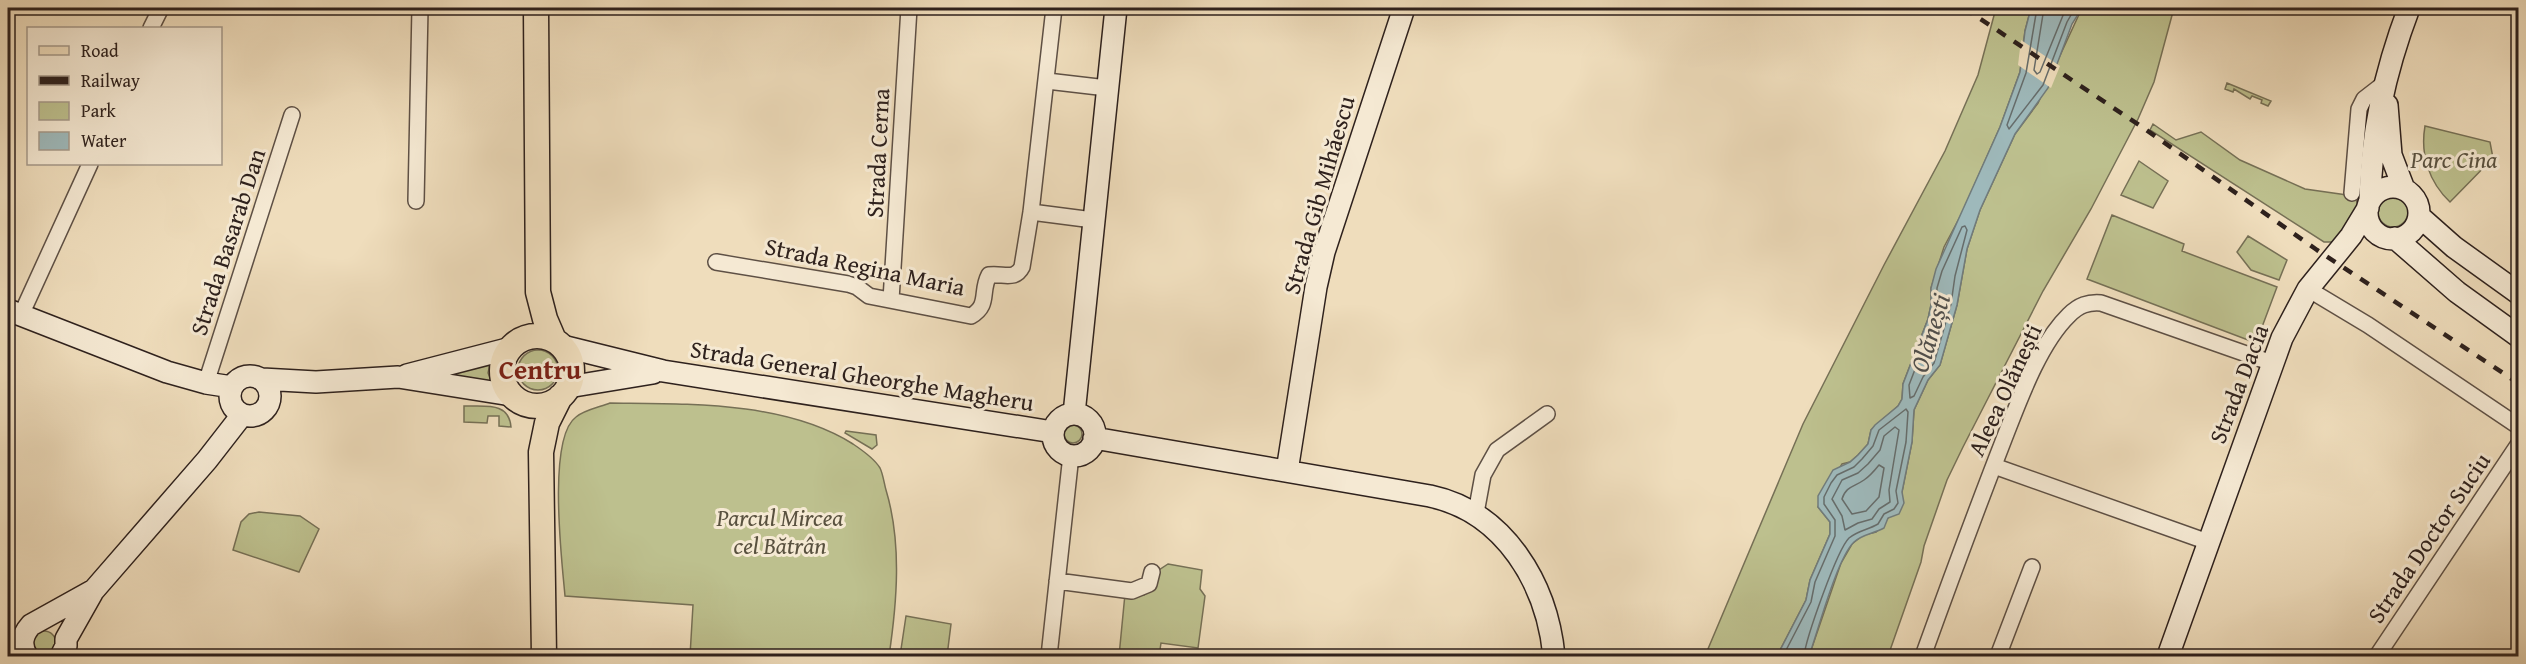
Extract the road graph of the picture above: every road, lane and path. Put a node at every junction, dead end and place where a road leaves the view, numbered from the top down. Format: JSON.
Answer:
{"nodes":[{"id":1,"x":161,"y":8,"type":"edge"},
{"id":2,"x":420,"y":8,"type":"edge"},
{"id":3,"x":536,"y":8,"type":"edge"},
{"id":4,"x":909,"y":8,"type":"edge"},
{"id":5,"x":1054,"y":8,"type":"edge"},
{"id":6,"x":1116,"y":8,"type":"edge"},
{"id":7,"x":1404,"y":8,"type":"edge"},
{"id":8,"x":2409,"y":8,"type":"edge"},
{"id":9,"x":152,"y":27,"type":"edge"},
{"id":10,"x":1047,"y":81,"type":"junction"},
{"id":11,"x":2386,"y":82,"type":"junction"},
{"id":12,"x":1107,"y":88,"type":"junction"},
{"id":13,"x":292,"y":115,"type":"dead end"},
{"id":14,"x":89,"y":165,"type":"edge"},
{"id":15,"x":2404,"y":189,"type":"junction"},
{"id":16,"x":2363,"y":200,"type":"junction"},
{"id":17,"x":416,"y":201,"type":"dead end"},
{"id":18,"x":1031,"y":212,"type":"junction"},
{"id":19,"x":2419,"y":216,"type":"junction"},
{"id":20,"x":1093,"y":220,"type":"junction"},
{"id":21,"x":2388,"y":237,"type":"junction"},
{"id":22,"x":2337,"y":254,"type":"junction"},
{"id":23,"x":716,"y":262,"type":"dead end"},
{"id":24,"x":2308,"y":289,"type":"junction"},
{"id":25,"x":538,"y":292,"type":"junction"},
{"id":26,"x":2518,"y":293,"type":"edge"},
{"id":27,"x":891,"y":300,"type":"junction"},
{"id":28,"x":14,"y":312,"type":"edge"},
{"id":29,"x":2518,"y":336,"type":"edge"},
{"id":30,"x":517,"y":343,"type":"junction"},
{"id":31,"x":558,"y":343,"type":"junction"},
{"id":32,"x":2272,"y":363,"type":"junction"},
{"id":33,"x":663,"y":371,"type":"junction"},
{"id":34,"x":398,"y":377,"type":"junction"},
{"id":35,"x":206,"y":383,"type":"junction"},
{"id":36,"x":232,"y":387,"type":"junction"},
{"id":37,"x":266,"y":389,"type":"junction"},
{"id":38,"x":564,"y":392,"type":"junction"},
{"id":39,"x":518,"y":399,"type":"junction"},
{"id":40,"x":1074,"y":414,"type":"junction"},
{"id":41,"x":1547,"y":414,"type":"dead end"},
{"id":42,"x":242,"y":415,"type":"junction"},
{"id":43,"x":2518,"y":426,"type":"edge"},
{"id":44,"x":1053,"y":432,"type":"junction"},
{"id":45,"x":1094,"y":438,"type":"junction"},
{"id":46,"x":2518,"y":445,"type":"edge"},
{"id":47,"x":541,"y":452,"type":"junction"},
{"id":48,"x":1071,"y":455,"type":"junction"},
{"id":49,"x":1994,"y":466,"type":"junction"},
{"id":50,"x":1287,"y":471,"type":"junction"},
{"id":51,"x":1476,"y":513,"type":"junction"},
{"id":52,"x":2208,"y":542,"type":"junction"},
{"id":53,"x":2032,"y":567,"type":"dead end"},
{"id":54,"x":1152,"y":572,"type":"dead end"},
{"id":55,"x":1057,"y":581,"type":"junction"},
{"id":56,"x":94,"y":590,"type":"junction"},
{"id":57,"x":37,"y":622,"type":"junction"},
{"id":58,"x":19,"y":649,"type":"edge"},
{"id":59,"x":66,"y":651,"type":"edge"},
{"id":60,"x":1928,"y":655,"type":"edge"},
{"id":61,"x":544,"y":657,"type":"edge"},
{"id":62,"x":1049,"y":657,"type":"edge"},
{"id":63,"x":1554,"y":657,"type":"edge"},
{"id":64,"x":1998,"y":657,"type":"edge"},
{"id":65,"x":2168,"y":657,"type":"edge"},
{"id":66,"x":2378,"y":657,"type":"edge"}],
"edges":[{"from":1,"to":9,"type":"street"},
{"from":2,"to":17,"type":"street"},
{"from":3,"to":25,"type":"main road"},
{"from":4,"to":27,"type":"street","name":"Strada Cerna"},
{"from":5,"to":10,"type":"street","name":"Strada Regina Maria"},
{"from":6,"to":12,"type":"main road"},
{"from":7,"to":50,"type":"main road","name":"Strada Gib Mihăescu"},
{"from":8,"to":11,"type":"main road"},
{"from":10,"to":12,"type":"street"},
{"from":10,"to":18,"type":"street","name":"Strada Regina Maria"},
{"from":11,"to":15,"type":"main road"},
{"from":11,"to":16,"type":"main road"},
{"from":12,"to":20,"type":"main road"},
{"from":13,"to":35,"type":"street","name":"Strada Basarab Dan"},
{"from":14,"to":28,"type":"street"},
{"from":15,"to":16,"type":"main road"},
{"from":15,"to":19,"type":"main road"},
{"from":16,"to":21,"type":"main road"},
{"from":16,"to":22,"type":"main road","name":"Strada Dacia"},
{"from":18,"to":20,"type":"street"},
{"from":18,"to":27,"type":"street","name":"Strada Regina Maria"},
{"from":19,"to":21,"type":"main road"},
{"from":19,"to":26,"type":"main road"},
{"from":20,"to":40,"type":"main road"},
{"from":21,"to":22,"type":"main road","name":"Strada Dacia"},
{"from":21,"to":29,"type":"main road"},
{"from":22,"to":24,"type":"main road","name":"Strada Dacia"},
{"from":23,"to":27,"type":"street","name":"Strada Regina Maria"},
{"from":24,"to":32,"type":"main road","name":"Strada Dacia"},
{"from":24,"to":43,"type":"street"},
{"from":25,"to":30,"type":"main road"},
{"from":25,"to":31,"type":"main road"},
{"from":28,"to":35,"type":"main road"},
{"from":30,"to":31,"type":"main road"},
{"from":30,"to":34,"type":"main road"},
{"from":30,"to":39,"type":"main road"},
{"from":31,"to":33,"type":"main road","name":"Strada General Gheorghe Magheru"},
{"from":31,"to":38,"type":"main road"},
{"from":32,"to":49,"type":"street","name":"Aleea Olănești"},
{"from":32,"to":52,"type":"main road","name":"Strada Dacia"},
{"from":33,"to":38,"type":"main road","name":"Strada General Gheorghe Magheru"},
{"from":33,"to":44,"type":"main road","name":"Strada General Gheorghe Magheru"},
{"from":34,"to":37,"type":"main road"},
{"from":34,"to":39,"type":"main road"},
{"from":35,"to":36,"type":"main road"},
{"from":36,"to":37,"type":"main road"},
{"from":36,"to":42,"type":"main road"},
{"from":37,"to":42,"type":"main road"},
{"from":38,"to":39,"type":"main road"},
{"from":38,"to":47,"type":"main road"},
{"from":39,"to":47,"type":"main road"},
{"from":40,"to":44,"type":"main road"},
{"from":40,"to":45,"type":"main road"},
{"from":41,"to":51,"type":"street"},
{"from":42,"to":56,"type":"main road"},
{"from":44,"to":48,"type":"main road"},
{"from":45,"to":48,"type":"main road"},
{"from":45,"to":50,"type":"main road"},
{"from":46,"to":66,"type":"street","name":"Strada Doctor Suciu"},
{"from":47,"to":61,"type":"main road"},
{"from":48,"to":55,"type":"street"},
{"from":49,"to":52,"type":"street"},
{"from":49,"to":60,"type":"street","name":"Aleea Olănești"},
{"from":50,"to":51,"type":"main road"},
{"from":51,"to":63,"type":"main road"},
{"from":52,"to":65,"type":"main road","name":"Strada Dacia"},
{"from":53,"to":64,"type":"street"},
{"from":54,"to":55,"type":"street"},
{"from":55,"to":62,"type":"street"},
{"from":56,"to":57,"type":"main road"},
{"from":56,"to":59,"type":"main road"},
{"from":57,"to":58,"type":"main road"},
{"from":57,"to":59,"type":"main road"}]}
